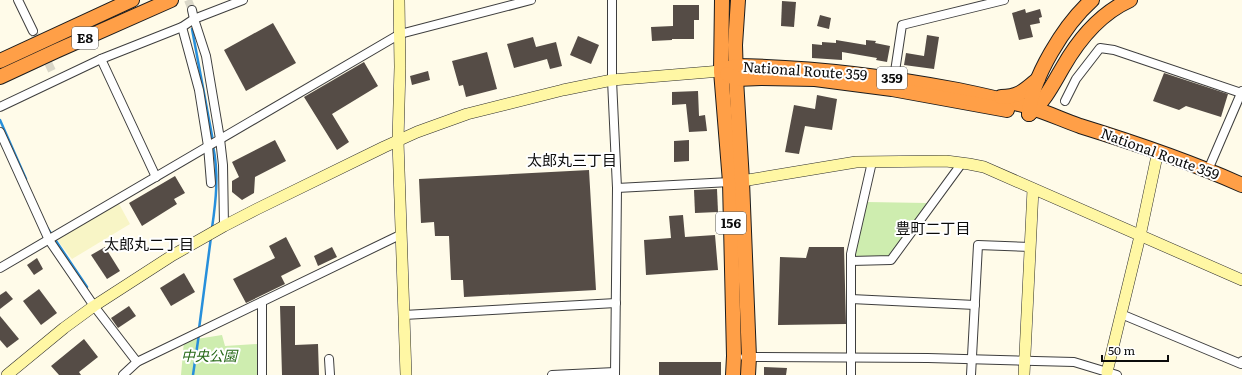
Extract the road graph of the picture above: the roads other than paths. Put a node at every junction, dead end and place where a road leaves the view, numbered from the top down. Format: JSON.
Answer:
{"nodes":[{"id":1,"x":18,"y":0,"type":"edge"},
{"id":2,"x":132,"y":0,"type":"edge"},
{"id":3,"x":171,"y":0,"type":"edge"},
{"id":4,"x":243,"y":0,"type":"edge"},
{"id":5,"x":399,"y":0,"type":"edge"},
{"id":6,"x":531,"y":0,"type":"edge"},
{"id":7,"x":612,"y":0,"type":"edge"},
{"id":8,"x":722,"y":0,"type":"edge"},
{"id":9,"x":738,"y":0,"type":"edge"},
{"id":10,"x":1004,"y":0,"type":"edge"},
{"id":11,"x":1092,"y":0,"type":"edge"},
{"id":12,"x":1130,"y":0,"type":"edge"},
{"id":13,"x":192,"y":10,"type":"tunnel mouth"},
{"id":14,"x":194,"y":19,"type":"junction"},
{"id":15,"x":182,"y":27,"type":"junction"},
{"id":16,"x":33,"y":31,"type":"tunnel mouth"},
{"id":17,"x":400,"y":34,"type":"junction"},
{"id":18,"x":101,"y":59,"type":"junction"},
{"id":19,"x":0,"y":61,"type":"edge"},
{"id":20,"x":52,"y":71,"type":"tunnel mouth"},
{"id":21,"x":722,"y":71,"type":"junction"},
{"id":22,"x":735,"y":72,"type":"junction"},
{"id":23,"x":0,"y":77,"type":"edge"},
{"id":24,"x":894,"y":78,"type":"junction"},
{"id":25,"x":1038,"y":79,"type":"junction"},
{"id":26,"x":55,"y":80,"type":"junction"},
{"id":27,"x":612,"y":80,"type":"junction"},
{"id":28,"x":1242,"y":92,"type":"edge"},
{"id":29,"x":1046,"y":95,"type":"junction"},
{"id":30,"x":989,"y":97,"type":"junction"},
{"id":31,"x":1066,"y":101,"type":"dead end"},
{"id":32,"x":0,"y":107,"type":"edge"},
{"id":33,"x":1031,"y":110,"type":"junction"},
{"id":34,"x":1059,"y":118,"type":"junction"},
{"id":35,"x":1077,"y":125,"type":"junction"},
{"id":36,"x":0,"y":132,"type":"edge"},
{"id":37,"x":398,"y":141,"type":"junction"},
{"id":38,"x":214,"y":143,"type":"junction"},
{"id":39,"x":1158,"y":151,"type":"junction"},
{"id":40,"x":872,"y":162,"type":"junction"},
{"id":41,"x":962,"y":163,"type":"junction"},
{"id":42,"x":1208,"y":170,"type":"junction"},
{"id":43,"x":156,"y":177,"type":"junction"},
{"id":44,"x":736,"y":182,"type":"junction"},
{"id":45,"x":211,"y":183,"type":"dead end"},
{"id":46,"x":1242,"y":185,"type":"edge"},
{"id":47,"x":617,"y":188,"type":"junction"},
{"id":48,"x":1034,"y":189,"type":"junction"},
{"id":49,"x":224,"y":226,"type":"junction"},
{"id":50,"x":402,"y":234,"type":"junction"},
{"id":51,"x":1140,"y":236,"type":"junction"},
{"id":52,"x":49,"y":240,"type":"junction"},
{"id":53,"x":1031,"y":247,"type":"junction"},
{"id":54,"x":851,"y":261,"type":"junction"},
{"id":55,"x":0,"y":268,"type":"edge"},
{"id":56,"x":1242,"y":280,"type":"edge"},
{"id":57,"x":851,"y":299,"type":"junction"},
{"id":58,"x":262,"y":302,"type":"junction"},
{"id":59,"x":616,"y":303,"type":"junction"},
{"id":60,"x":975,"y":305,"type":"junction"},
{"id":61,"x":94,"y":306,"type":"junction"},
{"id":62,"x":1121,"y":314,"type":"junction"},
{"id":63,"x":404,"y":315,"type":"junction"},
{"id":64,"x":734,"y":356,"type":"junction"},
{"id":65,"x":749,"y":357,"type":"junction"},
{"id":66,"x":852,"y":358,"type":"junction"},
{"id":67,"x":329,"y":359,"type":"dead end"},
{"id":68,"x":972,"y":359,"type":"junction"},
{"id":69,"x":1025,"y":360,"type":"junction"},
{"id":70,"x":1242,"y":361,"type":"edge"},
{"id":71,"x":137,"y":362,"type":"junction"},
{"id":72,"x":1112,"y":373,"type":"edge"},
{"id":73,"x":615,"y":374,"type":"edge"},
{"id":74,"x":7,"y":375,"type":"edge"},
{"id":75,"x":123,"y":375,"type":"edge"},
{"id":76,"x":262,"y":375,"type":"edge"},
{"id":77,"x":330,"y":375,"type":"edge"},
{"id":78,"x":406,"y":375,"type":"edge"},
{"id":79,"x":552,"y":375,"type":"edge"},
{"id":80,"x":733,"y":375,"type":"edge"},
{"id":81,"x":748,"y":375,"type":"edge"},
{"id":82,"x":851,"y":375,"type":"edge"},
{"id":83,"x":971,"y":375,"type":"edge"},
{"id":84,"x":1024,"y":375,"type":"edge"}],
"edges":[{"from":1,"to":16,"type":"street"},
{"from":2,"to":19,"type":"highway","number":"E8"},
{"from":3,"to":23,"type":"highway","number":"E8"},
{"from":4,"to":14,"type":"street"},
{"from":5,"to":17,"type":"street"},
{"from":6,"to":17,"type":"street"},
{"from":7,"to":27,"type":"street"},
{"from":8,"to":21,"type":"highway","number":"156"},
{"from":9,"to":22,"type":"highway","number":"156"},
{"from":10,"to":24,"type":"street"},
{"from":11,"to":25,"type":"highway"},
{"from":12,"to":29,"type":"highway"},
{"from":13,"to":14,"type":"street"},
{"from":14,"to":15,"type":"street"},
{"from":14,"to":38,"type":"street"},
{"from":15,"to":18,"type":"street"},
{"from":15,"to":38,"type":"street"},
{"from":17,"to":37,"type":"street"},
{"from":17,"to":38,"type":"street"},
{"from":18,"to":26,"type":"street"},
{"from":18,"to":43,"type":"street"},
{"from":20,"to":26,"type":"street"},
{"from":21,"to":22,"type":"highway","name":"National Route 359","number":"359"},
{"from":21,"to":27,"type":"street"},
{"from":21,"to":44,"type":"highway","number":"156"},
{"from":22,"to":24,"type":"highway","name":"National Route 359","number":"359"},
{"from":22,"to":33,"type":"highway","name":"National Route 359","number":"359"},
{"from":22,"to":44,"type":"highway","number":"156"},
{"from":24,"to":30,"type":"highway","name":"National Route 359","number":"359"},
{"from":25,"to":30,"type":"highway"},
{"from":25,"to":33,"type":"highway"},
{"from":26,"to":32,"type":"street"},
{"from":27,"to":37,"type":"street"},
{"from":27,"to":47,"type":"street"},
{"from":28,"to":31,"type":"street"},
{"from":28,"to":42,"type":"street"},
{"from":29,"to":33,"type":"highway"},
{"from":29,"to":34,"type":"highway"},
{"from":30,"to":33,"type":"highway","name":"National Route 359","number":"359"},
{"from":33,"to":34,"type":"highway","name":"National Route 359","number":"359"},
{"from":33,"to":35,"type":"highway","name":"National Route 359","number":"359"},
{"from":34,"to":35,"type":"highway","name":"National Route 359","number":"359"},
{"from":35,"to":39,"type":"highway","name":"National Route 359","number":"359"},
{"from":36,"to":52,"type":"street"},
{"from":37,"to":49,"type":"street"},
{"from":37,"to":50,"type":"street"},
{"from":38,"to":43,"type":"street"},
{"from":38,"to":45,"type":"street"},
{"from":38,"to":49,"type":"street"},
{"from":39,"to":42,"type":"highway","name":"National Route 359","number":"359"},
{"from":39,"to":51,"type":"street"},
{"from":40,"to":41,"type":"street"},
{"from":40,"to":44,"type":"street"},
{"from":40,"to":54,"type":"street"},
{"from":41,"to":48,"type":"street"},
{"from":41,"to":54,"type":"street"},
{"from":42,"to":46,"type":"highway","name":"National Route 359","number":"359"},
{"from":43,"to":52,"type":"street"},
{"from":44,"to":47,"type":"street"},
{"from":44,"to":64,"type":"highway","number":"156"},
{"from":44,"to":65,"type":"highway","number":"156"},
{"from":47,"to":59,"type":"street"},
{"from":48,"to":51,"type":"street"},
{"from":48,"to":53,"type":"street"},
{"from":49,"to":61,"type":"street"},
{"from":50,"to":58,"type":"street"},
{"from":50,"to":63,"type":"street"},
{"from":51,"to":56,"type":"street"},
{"from":51,"to":62,"type":"street"},
{"from":52,"to":55,"type":"street"},
{"from":52,"to":61,"type":"street"},
{"from":53,"to":60,"type":"street"},
{"from":53,"to":69,"type":"street"},
{"from":54,"to":57,"type":"street"},
{"from":57,"to":60,"type":"street"},
{"from":57,"to":66,"type":"street"},
{"from":58,"to":71,"type":"street"},
{"from":58,"to":76,"type":"street"},
{"from":59,"to":63,"type":"street"},
{"from":59,"to":73,"type":"street"},
{"from":60,"to":68,"type":"street"},
{"from":61,"to":71,"type":"street"},
{"from":61,"to":74,"type":"street"},
{"from":62,"to":70,"type":"street"},
{"from":62,"to":72,"type":"street"},
{"from":63,"to":78,"type":"street"},
{"from":64,"to":65,"type":"street"},
{"from":64,"to":80,"type":"highway","number":"156"},
{"from":65,"to":66,"type":"street"},
{"from":65,"to":81,"type":"highway","number":"156"},
{"from":66,"to":68,"type":"street"},
{"from":66,"to":82,"type":"street"},
{"from":67,"to":77,"type":"street"},
{"from":68,"to":69,"type":"street"},
{"from":68,"to":83,"type":"street"},
{"from":69,"to":72,"type":"street"},
{"from":69,"to":84,"type":"street"},
{"from":71,"to":75,"type":"street"},
{"from":73,"to":79,"type":"street"}]}
